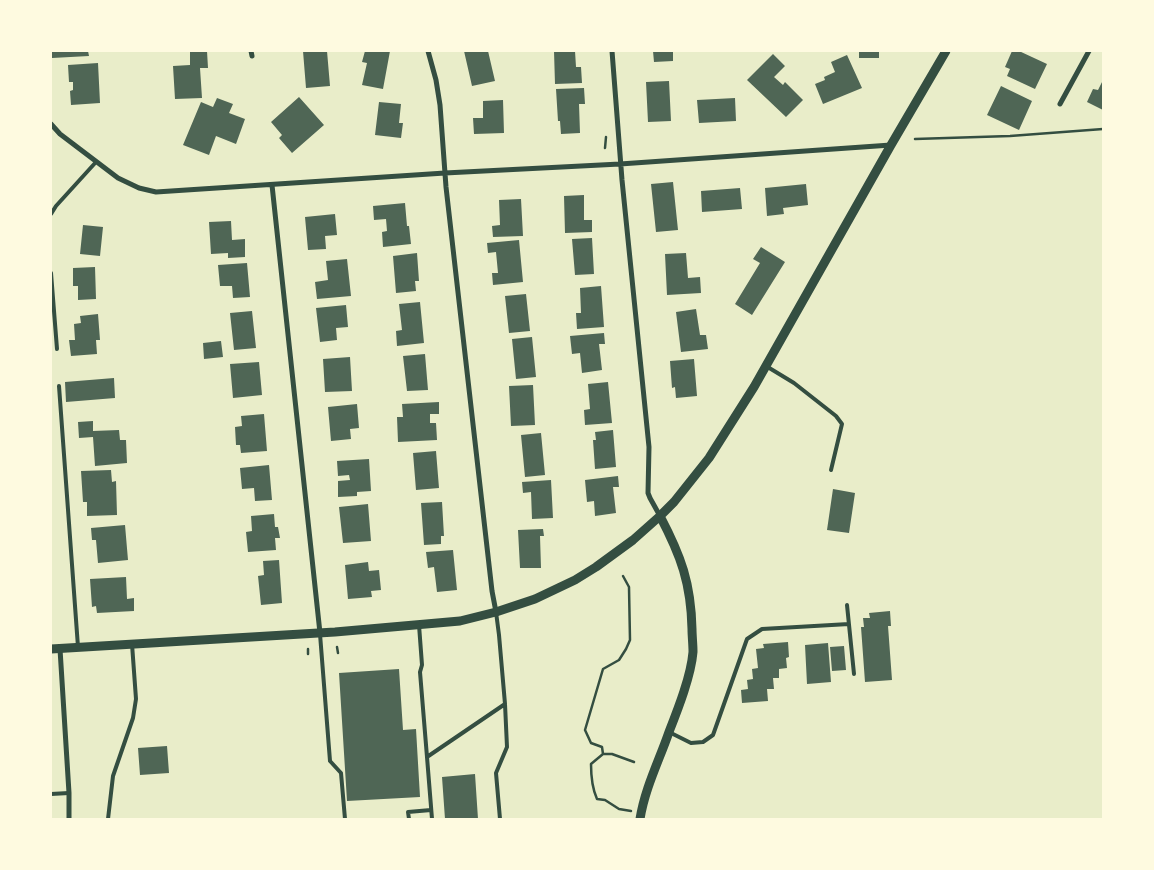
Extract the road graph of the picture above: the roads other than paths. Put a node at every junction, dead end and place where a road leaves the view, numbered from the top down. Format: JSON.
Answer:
{"nodes":[{"id":1,"x":428,"y":51,"type":"edge"},
{"id":2,"x":612,"y":51,"type":"edge"},
{"id":3,"x":946,"y":51,"type":"edge"},
{"id":4,"x":1089,"y":51,"type":"edge"},
{"id":5,"x":1060,"y":104,"type":"dead end"},
{"id":6,"x":51,"y":124,"type":"edge"},
{"id":7,"x":891,"y":145,"type":"junction"},
{"id":8,"x":96,"y":162,"type":"junction"},
{"id":9,"x":620,"y":164,"type":"junction"},
{"id":10,"x":445,"y":173,"type":"junction"},
{"id":11,"x":272,"y":185,"type":"junction"},
{"id":12,"x":51,"y":214,"type":"edge"},
{"id":13,"x":51,"y":273,"type":"edge"},
{"id":14,"x":57,"y":349,"type":"dead end"},
{"id":15,"x":766,"y":366,"type":"junction"},
{"id":16,"x":59,"y":386,"type":"dead end"},
{"id":17,"x":831,"y":470,"type":"dead end"},
{"id":18,"x":660,"y":516,"type":"junction"},
{"id":19,"x":847,"y":606,"type":"dead end"},
{"id":20,"x":496,"y":612,"type":"junction"},
{"id":21,"x":849,"y":624,"type":"junction"},
{"id":22,"x":419,"y":625,"type":"junction"},
{"id":23,"x":320,"y":633,"type":"junction"},
{"id":24,"x":132,"y":644,"type":"junction"},
{"id":25,"x":78,"y":647,"type":"junction"},
{"id":26,"x":56,"y":649,"type":"edge"},
{"id":27,"x":854,"y":674,"type":"dead end"},
{"id":28,"x":505,"y":704,"type":"junction"},
{"id":29,"x":669,"y":732,"type":"junction"},
{"id":30,"x":427,"y":758,"type":"junction"},
{"id":31,"x":69,"y":793,"type":"junction"},
{"id":32,"x":51,"y":794,"type":"edge"},
{"id":33,"x":431,"y":810,"type":"junction"},
{"id":34,"x":640,"y":816,"type":"edge"},
{"id":35,"x":69,"y":819,"type":"edge"},
{"id":36,"x":108,"y":819,"type":"edge"},
{"id":37,"x":345,"y":819,"type":"edge"},
{"id":38,"x":409,"y":819,"type":"edge"},
{"id":39,"x":432,"y":819,"type":"edge"},
{"id":40,"x":500,"y":819,"type":"edge"}],
"edges":[{"from":1,"to":10,"type":"street"},
{"from":2,"to":9,"type":"street"},
{"from":3,"to":7,"type":"street"},
{"from":4,"to":5,"type":"street"},
{"from":6,"to":8,"type":"street"},
{"from":7,"to":9,"type":"street"},
{"from":7,"to":15,"type":"street"},
{"from":8,"to":11,"type":"street"},
{"from":8,"to":12,"type":"lane"},
{"from":9,"to":10,"type":"street"},
{"from":9,"to":18,"type":"street"},
{"from":10,"to":11,"type":"street"},
{"from":10,"to":20,"type":"street"},
{"from":11,"to":23,"type":"street"},
{"from":13,"to":14,"type":"lane"},
{"from":15,"to":17,"type":"lane"},
{"from":15,"to":18,"type":"street"},
{"from":16,"to":25,"type":"lane"},
{"from":18,"to":20,"type":"street"},
{"from":18,"to":29,"type":"street"},
{"from":19,"to":21,"type":"lane"},
{"from":20,"to":22,"type":"street"},
{"from":20,"to":28,"type":"lane"},
{"from":21,"to":27,"type":"lane"},
{"from":21,"to":29,"type":"lane"},
{"from":22,"to":23,"type":"street"},
{"from":22,"to":30,"type":"lane"},
{"from":23,"to":24,"type":"street"},
{"from":23,"to":37,"type":"lane"},
{"from":24,"to":25,"type":"street"},
{"from":24,"to":36,"type":"lane"},
{"from":25,"to":26,"type":"street"},
{"from":26,"to":31,"type":"street"},
{"from":28,"to":30,"type":"lane"},
{"from":28,"to":40,"type":"lane"},
{"from":29,"to":34,"type":"street"},
{"from":30,"to":33,"type":"lane"},
{"from":31,"to":32,"type":"lane"},
{"from":31,"to":35,"type":"street"},
{"from":33,"to":38,"type":"lane"},
{"from":33,"to":39,"type":"lane"}]}
